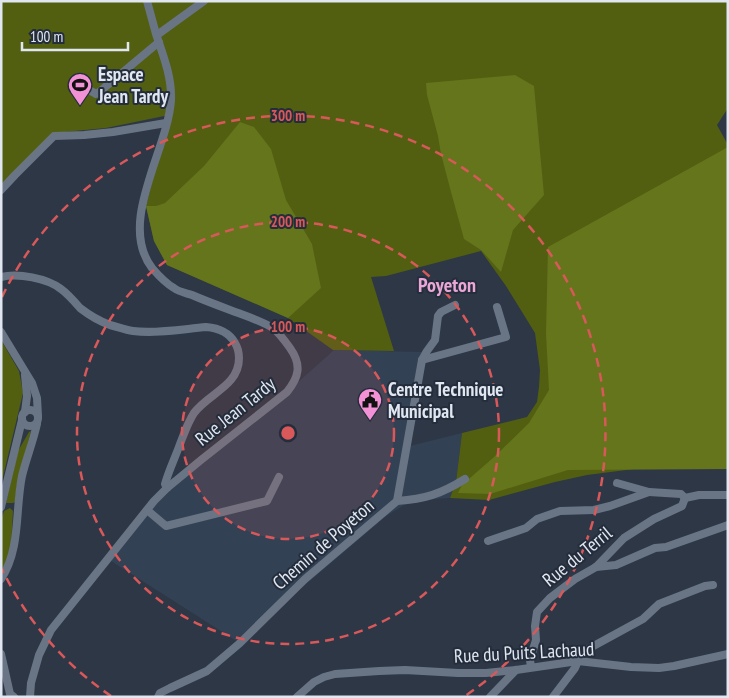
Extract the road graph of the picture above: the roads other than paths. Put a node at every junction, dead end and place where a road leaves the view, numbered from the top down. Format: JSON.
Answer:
{"nodes":[{"id":1,"x":147,"y":1,"type":"edge"},
{"id":2,"x":204,"y":1,"type":"edge"},
{"id":3,"x":158,"y":38,"type":"junction"},
{"id":4,"x":91,"y":91,"type":"dead end"},
{"id":5,"x":166,"y":123,"type":"junction"},
{"id":6,"x":1,"y":190,"type":"edge"},
{"id":7,"x":1,"y":278,"type":"edge"},
{"id":8,"x":455,"y":305,"type":"dead end"},
{"id":9,"x":497,"y":306,"type":"dead end"},
{"id":10,"x":1,"y":332,"type":"edge"},
{"id":11,"x":422,"y":360,"type":"junction"},
{"id":12,"x":25,"y":371,"type":"junction"},
{"id":13,"x":25,"y":412,"type":"junction"},
{"id":14,"x":22,"y":420,"type":"junction"},
{"id":15,"x":35,"y":422,"type":"junction"},
{"id":16,"x":17,"y":440,"type":"junction"},
{"id":17,"x":279,"y":477,"type":"dead end"},
{"id":18,"x":465,"y":479,"type":"dead end"},
{"id":19,"x":617,"y":483,"type":"dead end"},
{"id":20,"x":167,"y":488,"type":"junction"},
{"id":21,"x":649,"y":492,"type":"junction"},
{"id":22,"x":728,"y":495,"type":"edge"},
{"id":23,"x":685,"y":498,"type":"junction"},
{"id":24,"x":397,"y":501,"type":"junction"},
{"id":25,"x":1,"y":507,"type":"edge"},
{"id":26,"x":147,"y":510,"type":"junction"},
{"id":27,"x":728,"y":525,"type":"edge"},
{"id":28,"x":488,"y":541,"type":"dead end"},
{"id":29,"x":596,"y":567,"type":"junction"},
{"id":30,"x":1,"y":579,"type":"edge"},
{"id":31,"x":713,"y":585,"type":"dead end"},
{"id":32,"x":1,"y":654,"type":"edge"},
{"id":33,"x":728,"y":654,"type":"edge"},
{"id":34,"x":578,"y":661,"type":"junction"},
{"id":35,"x":531,"y":667,"type":"junction"},
{"id":36,"x":516,"y":670,"type":"junction"},
{"id":37,"x":14,"y":697,"type":"edge"},
{"id":38,"x":30,"y":697,"type":"edge"},
{"id":39,"x":158,"y":697,"type":"edge"},
{"id":40,"x":297,"y":697,"type":"edge"},
{"id":41,"x":490,"y":697,"type":"edge"},
{"id":42,"x":553,"y":697,"type":"edge"}],
"edges":[{"from":1,"to":3,"type":"street","name":"Rue Jean Tardy"},
{"from":2,"to":3,"type":"street"},
{"from":3,"to":4,"type":"street"},
{"from":3,"to":5,"type":"street","name":"Rue Jean Tardy"},
{"from":5,"to":6,"type":"street"},
{"from":5,"to":20,"type":"street","name":"Rue Jean Tardy"},
{"from":7,"to":20,"type":"street"},
{"from":8,"to":11,"type":"street","name":"Chemin de Poyeton"},
{"from":9,"to":11,"type":"street"},
{"from":10,"to":12,"type":"street"},
{"from":11,"to":24,"type":"street","name":"Chemin de Poyeton"},
{"from":12,"to":13,"type":"street"},
{"from":12,"to":15,"type":"street"},
{"from":13,"to":14,"type":"street"},
{"from":13,"to":15,"type":"street"},
{"from":14,"to":15,"type":"street"},
{"from":14,"to":16,"type":"street"},
{"from":15,"to":16,"type":"street"},
{"from":15,"to":30,"type":"street"},
{"from":16,"to":25,"type":"street"},
{"from":17,"to":26,"type":"street"},
{"from":18,"to":24,"type":"street"},
{"from":19,"to":21,"type":"street"},
{"from":20,"to":26,"type":"street","name":"Rue Jean Tardy"},
{"from":21,"to":23,"type":"street"},
{"from":21,"to":28,"type":"street"},
{"from":22,"to":23,"type":"street"},
{"from":23,"to":29,"type":"street","name":"Rue du Terril"},
{"from":24,"to":39,"type":"street","name":"Chemin de Poyeton"},
{"from":26,"to":38,"type":"street","name":"Rue Jean Tardy"},
{"from":27,"to":29,"type":"street"},
{"from":29,"to":35,"type":"street","name":"Rue du Terril"},
{"from":31,"to":34,"type":"street"},
{"from":32,"to":37,"type":"street"},
{"from":33,"to":34,"type":"street","name":"Rue du Puits Lachaud"},
{"from":34,"to":35,"type":"street","name":"Rue du Puits Lachaud"},
{"from":34,"to":42,"type":"street"},
{"from":35,"to":36,"type":"street","name":"Rue du Puits Lachaud"},
{"from":36,"to":40,"type":"street","name":"Rue du Puits Lachaud"},
{"from":36,"to":41,"type":"street"}]}
